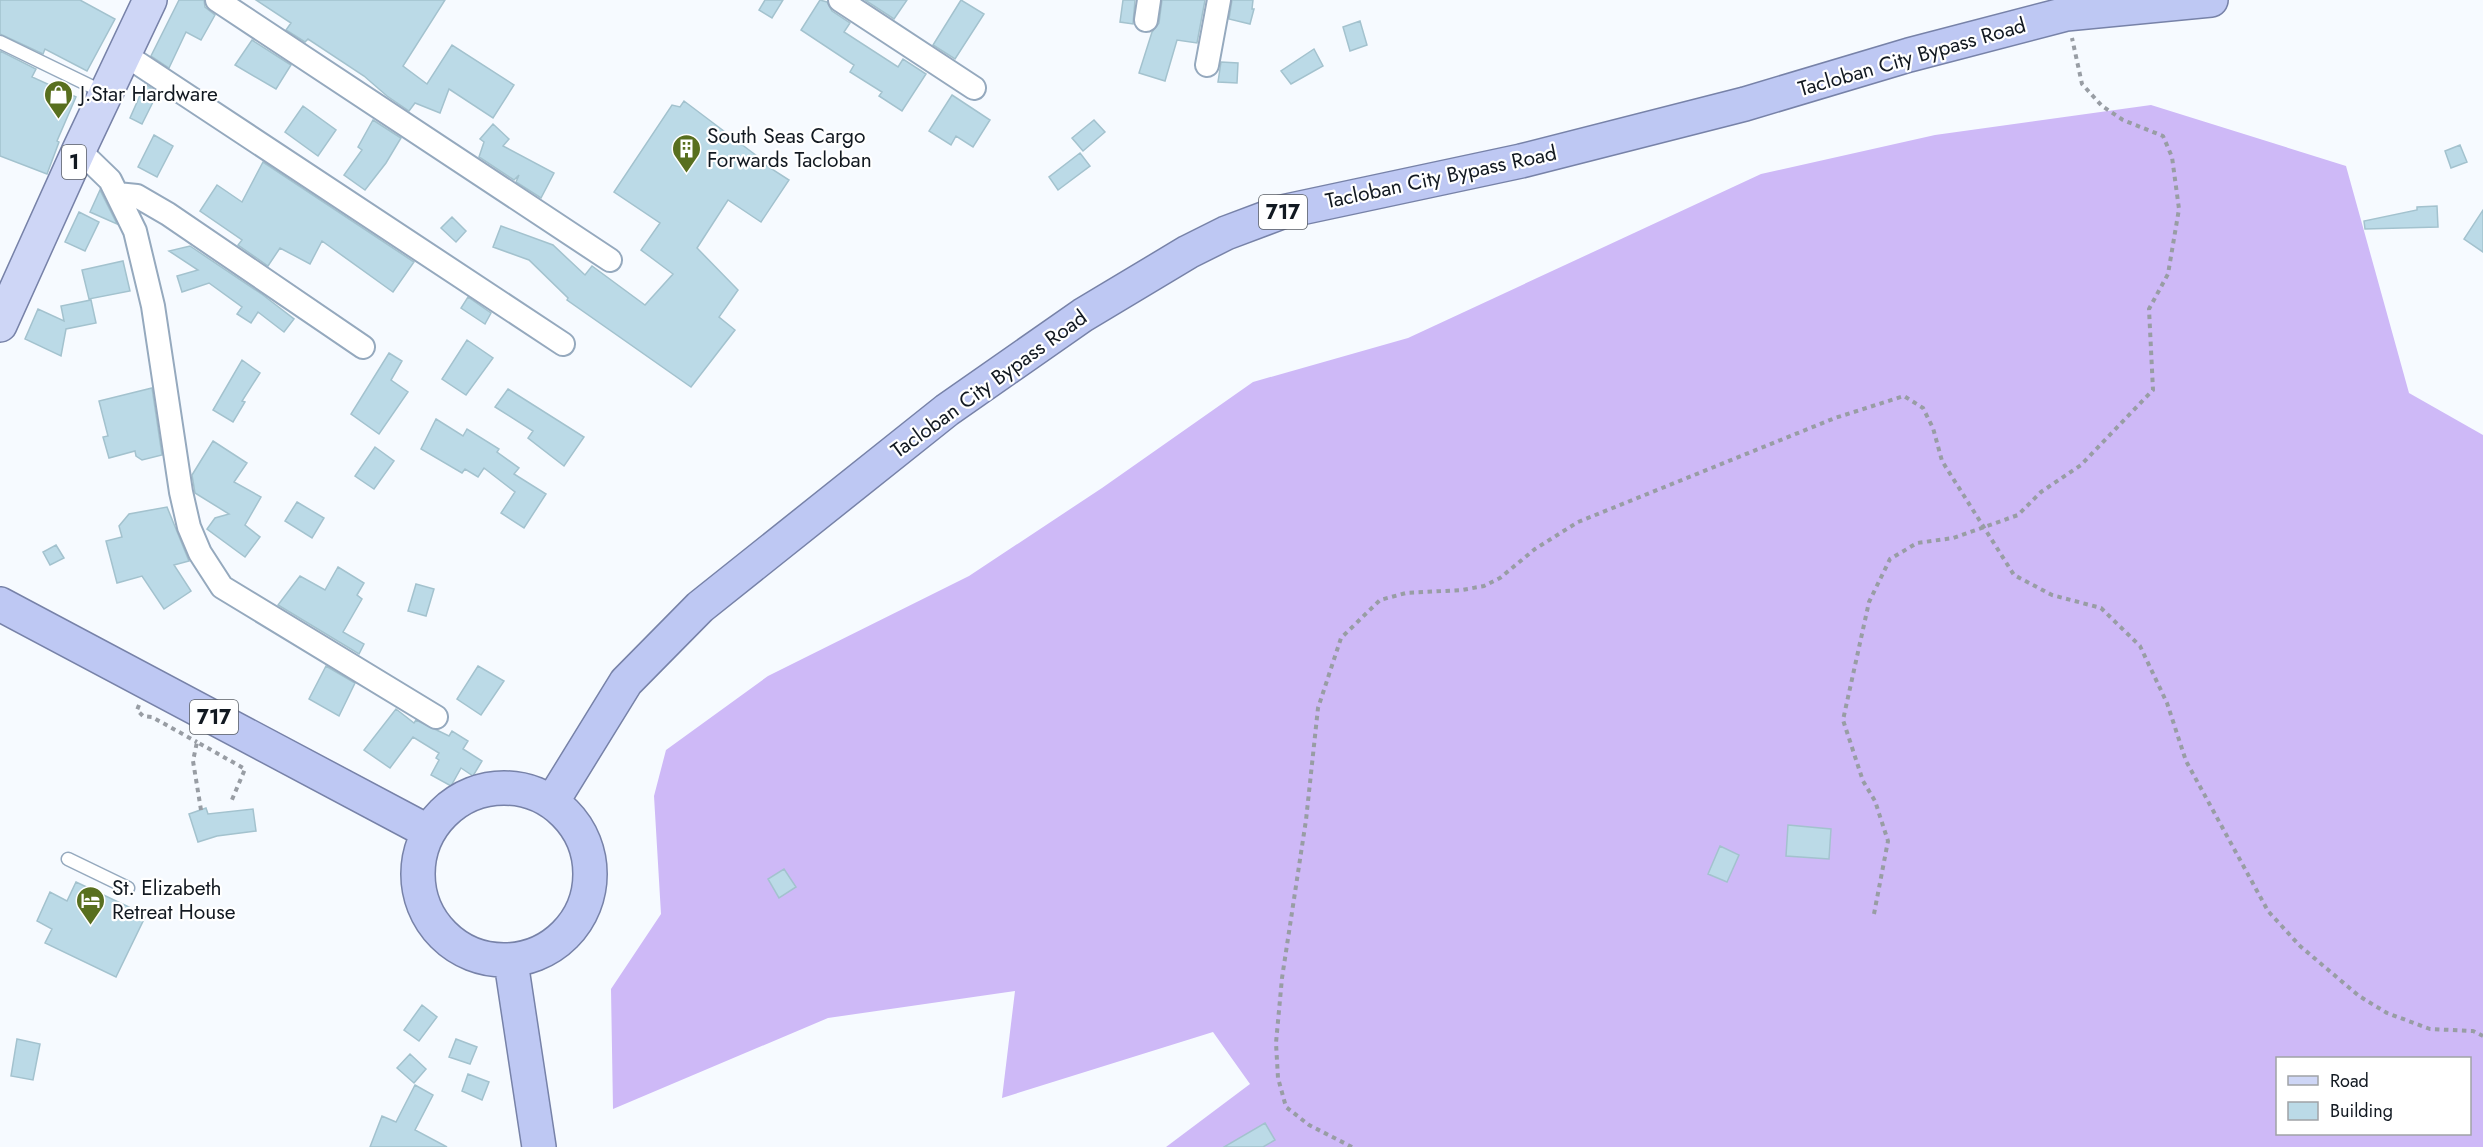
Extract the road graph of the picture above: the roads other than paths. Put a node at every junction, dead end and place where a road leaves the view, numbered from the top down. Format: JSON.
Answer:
{"nodes":[{"id":1,"x":150,"y":0,"type":"edge"},
{"id":2,"x":217,"y":0,"type":"edge"},
{"id":3,"x":840,"y":0,"type":"edge"},
{"id":4,"x":1219,"y":0,"type":"edge"},
{"id":5,"x":2211,"y":0,"type":"edge"},
{"id":6,"x":0,"y":42,"type":"edge"},
{"id":7,"x":124,"y":54,"type":"junction"},
{"id":8,"x":1207,"y":65,"type":"dead end"},
{"id":9,"x":974,"y":88,"type":"dead end"},
{"id":10,"x":106,"y":94,"type":"junction"},
{"id":11,"x":79,"y":150,"type":"junction"},
{"id":12,"x":117,"y":194,"type":"junction"},
{"id":13,"x":610,"y":260,"type":"dead end"},
{"id":14,"x":0,"y":325,"type":"edge"},
{"id":15,"x":563,"y":344,"type":"dead end"},
{"id":16,"x":363,"y":346,"type":"dead end"},
{"id":17,"x":0,"y":604,"type":"edge"},
{"id":18,"x":436,"y":717,"type":"dead end"},
{"id":19,"x":552,"y":802,"type":"junction"},
{"id":20,"x":428,"y":831,"type":"junction"},
{"id":21,"x":68,"y":859,"type":"dead end"},
{"id":22,"x":128,"y":888,"type":"dead end"},
{"id":23,"x":511,"y":962,"type":"junction"},
{"id":24,"x":539,"y":1147,"type":"edge"}],
"edges":[{"from":1,"to":7,"type":"main road","number":"1"},
{"from":2,"to":13,"type":"street"},
{"from":3,"to":9,"type":"street"},
{"from":4,"to":8,"type":"street"},
{"from":5,"to":19,"type":"highway","name":"Tacloban City Bypass Road","number":"717"},
{"from":6,"to":10,"type":"lane"},
{"from":7,"to":10,"type":"main road","number":"1"},
{"from":7,"to":15,"type":"street"},
{"from":10,"to":11,"type":"main road","number":"1"},
{"from":11,"to":12,"type":"street"},
{"from":11,"to":14,"type":"main road","number":"1"},
{"from":12,"to":16,"type":"street"},
{"from":12,"to":18,"type":"street"},
{"from":17,"to":20,"type":"highway","number":"717"},
{"from":19,"to":20,"type":"highway"},
{"from":19,"to":23,"type":"highway"},
{"from":20,"to":23,"type":"highway"},
{"from":21,"to":22,"type":"lane"},
{"from":23,"to":24,"type":"highway"}]}
